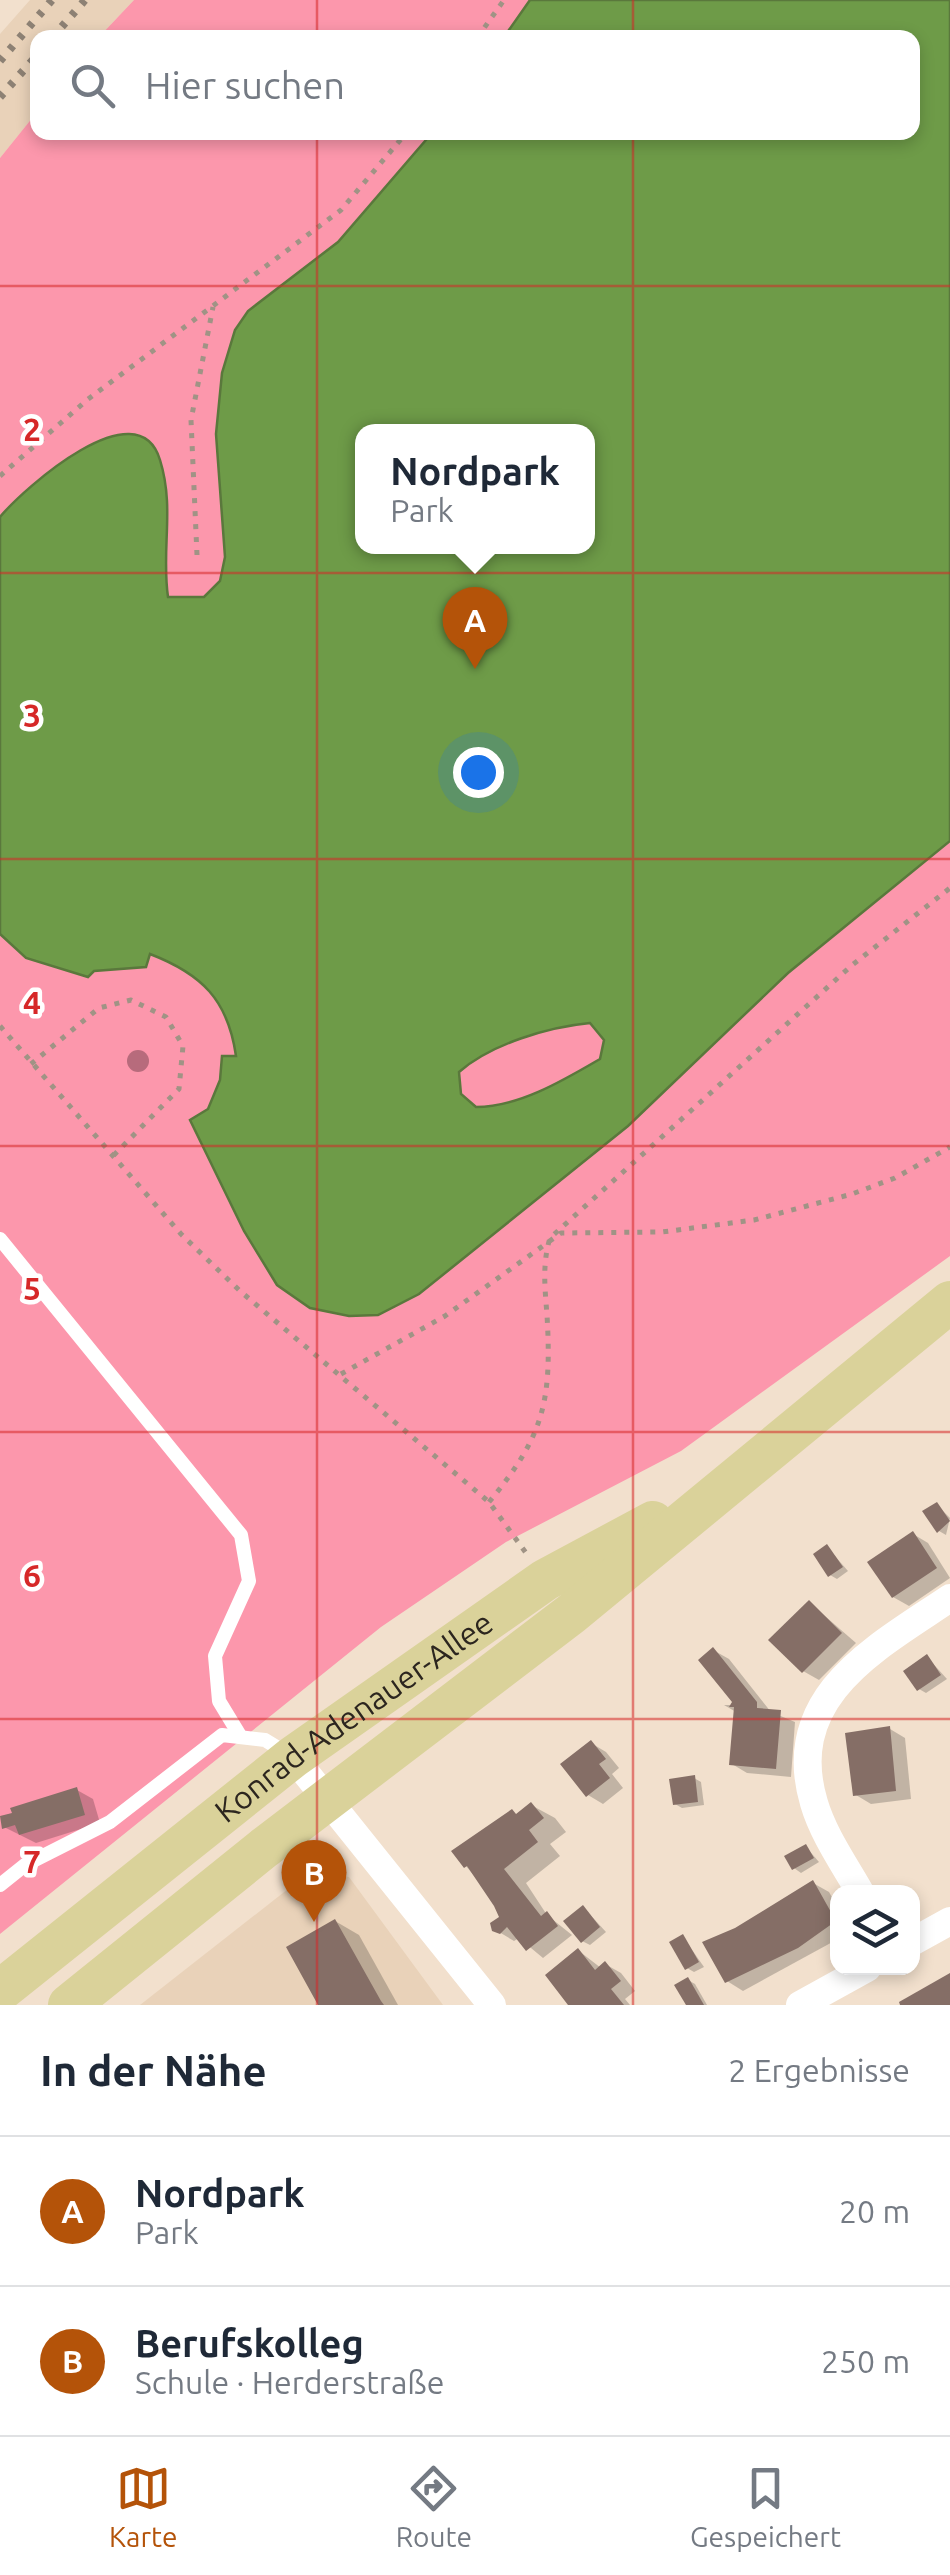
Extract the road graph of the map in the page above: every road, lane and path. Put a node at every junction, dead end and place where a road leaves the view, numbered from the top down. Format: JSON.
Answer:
{"nodes":[{"id":1,"x":504,"y":0,"type":"edge"},
{"id":2,"x":482,"y":30,"type":"edge"},
{"id":3,"x":400,"y":140,"type":"edge"},
{"id":4,"x":213,"y":304,"type":"junction"},
{"id":5,"x":0,"y":476,"type":"edge"},
{"id":6,"x":198,"y":555,"type":"dead end"},
{"id":7,"x":950,"y":888,"type":"edge"},
{"id":8,"x":0,"y":1026,"type":"edge"},
{"id":9,"x":31,"y":1064,"type":"junction"},
{"id":10,"x":950,"y":1147,"type":"edge"},
{"id":11,"x":112,"y":1158,"type":"junction"},
{"id":12,"x":550,"y":1238,"type":"junction"},
{"id":13,"x":0,"y":1239,"type":"edge"},
{"id":14,"x":950,"y":1302,"type":"edge"},
{"id":15,"x":340,"y":1374,"type":"junction"},
{"id":16,"x":732,"y":1480,"type":"junction"},
{"id":17,"x":489,"y":1502,"type":"junction"},
{"id":18,"x":545,"y":1580,"type":"junction"},
{"id":19,"x":950,"y":1598,"type":"edge"},
{"id":20,"x":239,"y":1734,"type":"junction"},
{"id":21,"x":293,"y":1757,"type":"junction"},
{"id":22,"x":328,"y":1802,"type":"junction"},
{"id":23,"x":0,"y":1885,"type":"edge"},
{"id":24,"x":856,"y":1885,"type":"edge"},
{"id":25,"x":950,"y":1921,"type":"edge"},
{"id":26,"x":920,"y":1938,"type":"edge"},
{"id":27,"x":854,"y":1975,"type":"edge"},
{"id":28,"x":0,"y":1991,"type":"edge"},
{"id":29,"x":70,"y":2005,"type":"edge"},
{"id":30,"x":492,"y":2005,"type":"edge"},
{"id":31,"x":800,"y":2005,"type":"edge"}],
"edges":[{"from":1,"to":2,"type":"path"},
{"from":3,"to":4,"type":"path"},
{"from":4,"to":5,"type":"path"},
{"from":4,"to":6,"type":"path"},
{"from":7,"to":12,"type":"path"},
{"from":8,"to":9,"type":"path"},
{"from":9,"to":11,"type":"path"},
{"from":9,"to":11,"type":"path"},
{"from":10,"to":12,"type":"path"},
{"from":11,"to":15,"type":"path"},
{"from":12,"to":15,"type":"path"},
{"from":12,"to":17,"type":"path"},
{"from":13,"to":20,"type":"lane"},
{"from":14,"to":16,"type":"main road","name":"Konrad-Adenauer-Allee"},
{"from":15,"to":17,"type":"path"},
{"from":16,"to":18,"type":"main road","name":"Konrad-Adenauer-Allee"},
{"from":16,"to":22,"type":"main road","name":"Konrad-Adenauer-Allee"},
{"from":17,"to":18,"type":"path"},
{"from":18,"to":21,"type":"main road","name":"Konrad-Adenauer-Allee"},
{"from":19,"to":24,"type":"street"},
{"from":20,"to":21,"type":"lane"},
{"from":20,"to":23,"type":"lane"},
{"from":21,"to":22,"type":"street"},
{"from":21,"to":28,"type":"main road","name":"Konrad-Adenauer-Allee"},
{"from":22,"to":29,"type":"main road","name":"Konrad-Adenauer-Allee"},
{"from":22,"to":30,"type":"street"},
{"from":25,"to":26,"type":"street"},
{"from":27,"to":31,"type":"street"}]}
